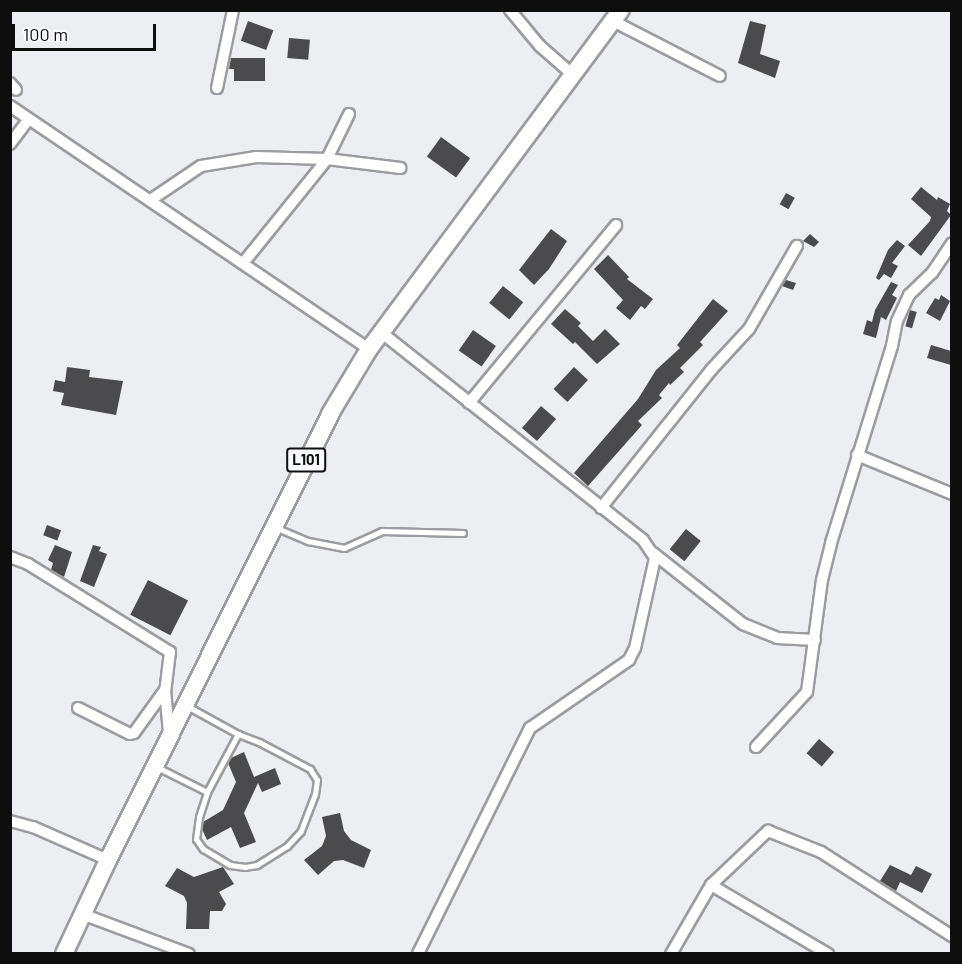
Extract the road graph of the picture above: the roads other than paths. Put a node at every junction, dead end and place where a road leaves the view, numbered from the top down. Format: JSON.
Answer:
{"nodes":[{"id":1,"x":233,"y":10,"type":"edge"},
{"id":2,"x":510,"y":10,"type":"edge"},
{"id":3,"x":617,"y":16,"type":"edge"},
{"id":4,"x":573,"y":75,"type":"junction"},
{"id":5,"x":720,"y":76,"type":"dead end"},
{"id":6,"x":217,"y":88,"type":"dead end"},
{"id":7,"x":10,"y":106,"type":"edge"},
{"id":8,"x":349,"y":114,"type":"dead end"},
{"id":9,"x":29,"y":119,"type":"junction"},
{"id":10,"x":10,"y":144,"type":"edge"},
{"id":11,"x":327,"y":159,"type":"junction"},
{"id":12,"x":400,"y":168,"type":"dead end"},
{"id":13,"x":152,"y":199,"type":"junction"},
{"id":14,"x":616,"y":225,"type":"dead end"},
{"id":15,"x":951,"y":243,"type":"edge"},
{"id":16,"x":797,"y":246,"type":"dead end"},
{"id":17,"x":244,"y":262,"type":"junction"},
{"id":18,"x":382,"y":333,"type":"junction"},
{"id":19,"x":369,"y":349,"type":"junction"},
{"id":20,"x":469,"y":403,"type":"junction"},
{"id":21,"x":857,"y":455,"type":"junction"},
{"id":22,"x":951,"y":494,"type":"edge"},
{"id":23,"x":602,"y":508,"type":"junction"},
{"id":24,"x":272,"y":526,"type":"junction"},
{"id":25,"x":463,"y":533,"type":"dead end"},
{"id":26,"x":653,"y":553,"type":"junction"},
{"id":27,"x":10,"y":557,"type":"edge"},
{"id":28,"x":815,"y":640,"type":"junction"},
{"id":29,"x":165,"y":690,"type":"junction"},
{"id":30,"x":185,"y":704,"type":"junction"},
{"id":31,"x":78,"y":708,"type":"dead end"},
{"id":32,"x":238,"y":734,"type":"junction"},
{"id":33,"x":170,"y":737,"type":"junction"},
{"id":34,"x":756,"y":747,"type":"dead end"},
{"id":35,"x":156,"y":766,"type":"junction"},
{"id":36,"x":207,"y":792,"type":"junction"},
{"id":37,"x":10,"y":821,"type":"edge"},
{"id":38,"x":108,"y":860,"type":"junction"},
{"id":39,"x":711,"y":885,"type":"junction"},
{"id":40,"x":82,"y":914,"type":"junction"},
{"id":41,"x":951,"y":936,"type":"edge"},
{"id":42,"x":64,"y":954,"type":"edge"},
{"id":43,"x":189,"y":954,"type":"edge"},
{"id":44,"x":417,"y":954,"type":"edge"},
{"id":45,"x":671,"y":954,"type":"edge"},
{"id":46,"x":828,"y":954,"type":"edge"}],
"edges":[{"from":1,"to":6,"type":"street"},
{"from":2,"to":4,"type":"street"},
{"from":3,"to":4,"type":"main road","number":"L101"},
{"from":3,"to":5,"type":"street"},
{"from":4,"to":18,"type":"main road","number":"L101"},
{"from":7,"to":9,"type":"street"},
{"from":8,"to":11,"type":"street"},
{"from":9,"to":10,"type":"street"},
{"from":9,"to":13,"type":"street"},
{"from":11,"to":12,"type":"street"},
{"from":11,"to":13,"type":"street"},
{"from":11,"to":17,"type":"street"},
{"from":13,"to":17,"type":"street"},
{"from":14,"to":20,"type":"street"},
{"from":15,"to":21,"type":"street"},
{"from":16,"to":23,"type":"street"},
{"from":17,"to":19,"type":"street"},
{"from":18,"to":19,"type":"main road","number":"L101"},
{"from":18,"to":20,"type":"street"},
{"from":19,"to":24,"type":"main road","number":"L101"},
{"from":20,"to":23,"type":"street"},
{"from":21,"to":22,"type":"street"},
{"from":21,"to":28,"type":"street"},
{"from":23,"to":26,"type":"street"},
{"from":24,"to":25,"type":"lane"},
{"from":24,"to":30,"type":"main road","number":"L101"},
{"from":26,"to":28,"type":"street"},
{"from":26,"to":44,"type":"street"},
{"from":27,"to":29,"type":"street"},
{"from":28,"to":34,"type":"street"},
{"from":29,"to":31,"type":"street"},
{"from":29,"to":33,"type":"street"},
{"from":30,"to":32,"type":"lane"},
{"from":30,"to":33,"type":"main road","number":"L101"},
{"from":32,"to":36,"type":"lane"},
{"from":32,"to":36,"type":"lane"},
{"from":33,"to":35,"type":"main road","number":"L101"},
{"from":35,"to":36,"type":"lane"},
{"from":35,"to":38,"type":"main road","number":"L101"},
{"from":37,"to":38,"type":"street"},
{"from":38,"to":40,"type":"main road","number":"L101"},
{"from":39,"to":41,"type":"street"},
{"from":39,"to":45,"type":"street"},
{"from":39,"to":46,"type":"street"},
{"from":40,"to":42,"type":"main road","number":"L101"},
{"from":40,"to":43,"type":"street"}]}
